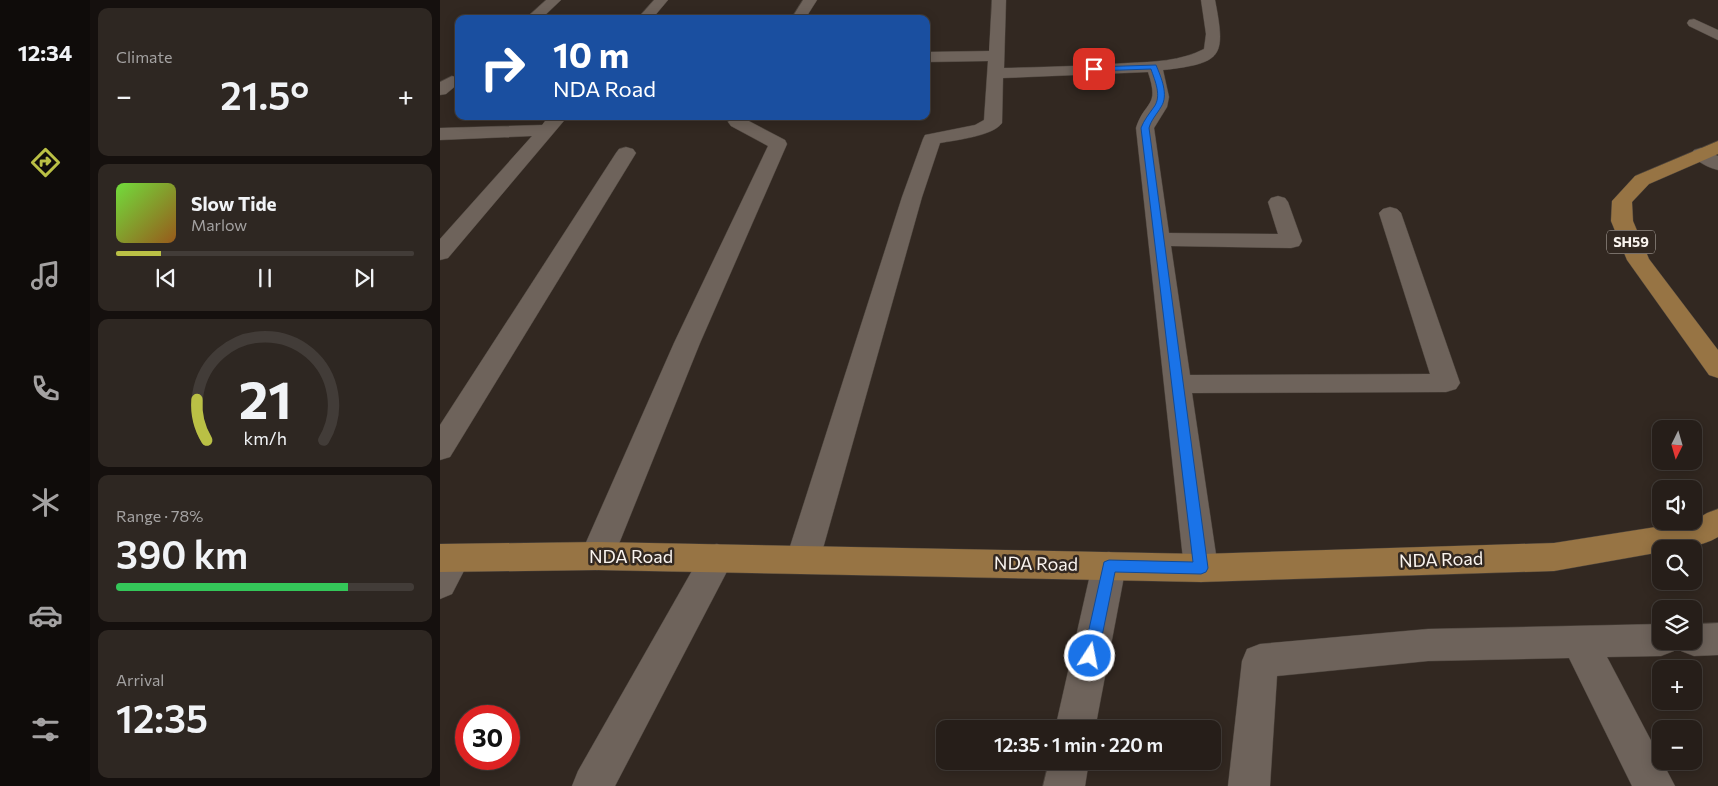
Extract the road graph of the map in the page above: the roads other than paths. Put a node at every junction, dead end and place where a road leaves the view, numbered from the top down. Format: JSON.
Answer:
{"nodes":[{"id":1,"x":554,"y":0,"type":"edge"},
{"id":2,"x":661,"y":0,"type":"edge"},
{"id":3,"x":810,"y":0,"type":"edge"},
{"id":4,"x":999,"y":0,"type":"edge"},
{"id":5,"x":1208,"y":0,"type":"edge"},
{"id":6,"x":537,"y":15,"type":"edge"},
{"id":7,"x":648,"y":15,"type":"edge"},
{"id":8,"x":801,"y":15,"type":"edge"},
{"id":9,"x":1694,"y":23,"type":"dead end"},
{"id":10,"x":1718,"y":36,"type":"edge"},
{"id":11,"x":930,"y":57,"type":"edge"},
{"id":12,"x":996,"y":65,"type":"junction"},
{"id":13,"x":1154,"y":67,"type":"junction"},
{"id":14,"x":738,"y":120,"type":"edge"},
{"id":15,"x":554,"y":123,"type":"edge"},
{"id":16,"x":440,"y":134,"type":"edge"},
{"id":17,"x":626,"y":153,"type":"dead end"},
{"id":18,"x":1712,"y":155,"type":"edge"},
{"id":19,"x":1278,"y":202,"type":"dead end"},
{"id":20,"x":1390,"y":213,"type":"dead end"},
{"id":21,"x":1159,"y":239,"type":"junction"},
{"id":22,"x":440,"y":253,"type":"edge"},
{"id":23,"x":1718,"y":369,"type":"edge"},
{"id":24,"x":1177,"y":384,"type":"junction"},
{"id":25,"x":440,"y":449,"type":"edge"},
{"id":26,"x":1718,"y":522,"type":"edge"},
{"id":27,"x":597,"y":556,"type":"junction"},
{"id":28,"x":718,"y":558,"type":"junction"},
{"id":29,"x":803,"y":558,"type":"junction"},
{"id":30,"x":1109,"y":566,"type":"junction"},
{"id":31,"x":444,"y":567,"type":"edge"},
{"id":32,"x":1201,"y":568,"type":"junction"},
{"id":33,"x":1718,"y":639,"type":"edge"},
{"id":34,"x":1652,"y":640,"type":"edge"},
{"id":35,"x":1702,"y":640,"type":"edge"},
{"id":36,"x":1579,"y":642,"type":"junction"},
{"id":37,"x":1077,"y":720,"type":"edge"},
{"id":38,"x":1067,"y":770,"type":"edge"},
{"id":39,"x":593,"y":786,"type":"edge"},
{"id":40,"x":1064,"y":786,"type":"edge"},
{"id":41,"x":1248,"y":786,"type":"edge"},
{"id":42,"x":1654,"y":786,"type":"edge"}],
"edges":[{"from":1,"to":6,"type":"street"},
{"from":2,"to":7,"type":"street"},
{"from":3,"to":8,"type":"street"},
{"from":4,"to":12,"type":"street"},
{"from":5,"to":13,"type":"street"},
{"from":9,"to":10,"type":"street"},
{"from":11,"to":12,"type":"street"},
{"from":12,"to":13,"type":"street"},
{"from":12,"to":29,"type":"street"},
{"from":13,"to":21,"type":"street"},
{"from":14,"to":27,"type":"street"},
{"from":15,"to":16,"type":"street"},
{"from":15,"to":22,"type":"street"},
{"from":17,"to":25,"type":"street"},
{"from":18,"to":23,"type":"main road","number":"SH59"},
{"from":19,"to":21,"type":"street"},
{"from":20,"to":24,"type":"street"},
{"from":21,"to":24,"type":"street"},
{"from":24,"to":32,"type":"street"},
{"from":26,"to":32,"type":"main road","name":"NDA Road"},
{"from":27,"to":28,"type":"main road","name":"NDA Road"},
{"from":27,"to":31,"type":"main road","name":"NDA Road"},
{"from":28,"to":29,"type":"main road","name":"NDA Road"},
{"from":28,"to":39,"type":"street"},
{"from":29,"to":30,"type":"main road","name":"NDA Road"},
{"from":30,"to":32,"type":"main road","name":"NDA Road"},
{"from":30,"to":37,"type":"street"},
{"from":33,"to":35,"type":"street"},
{"from":34,"to":36,"type":"street"},
{"from":36,"to":41,"type":"street"},
{"from":36,"to":42,"type":"street"},
{"from":38,"to":40,"type":"street"}]}
